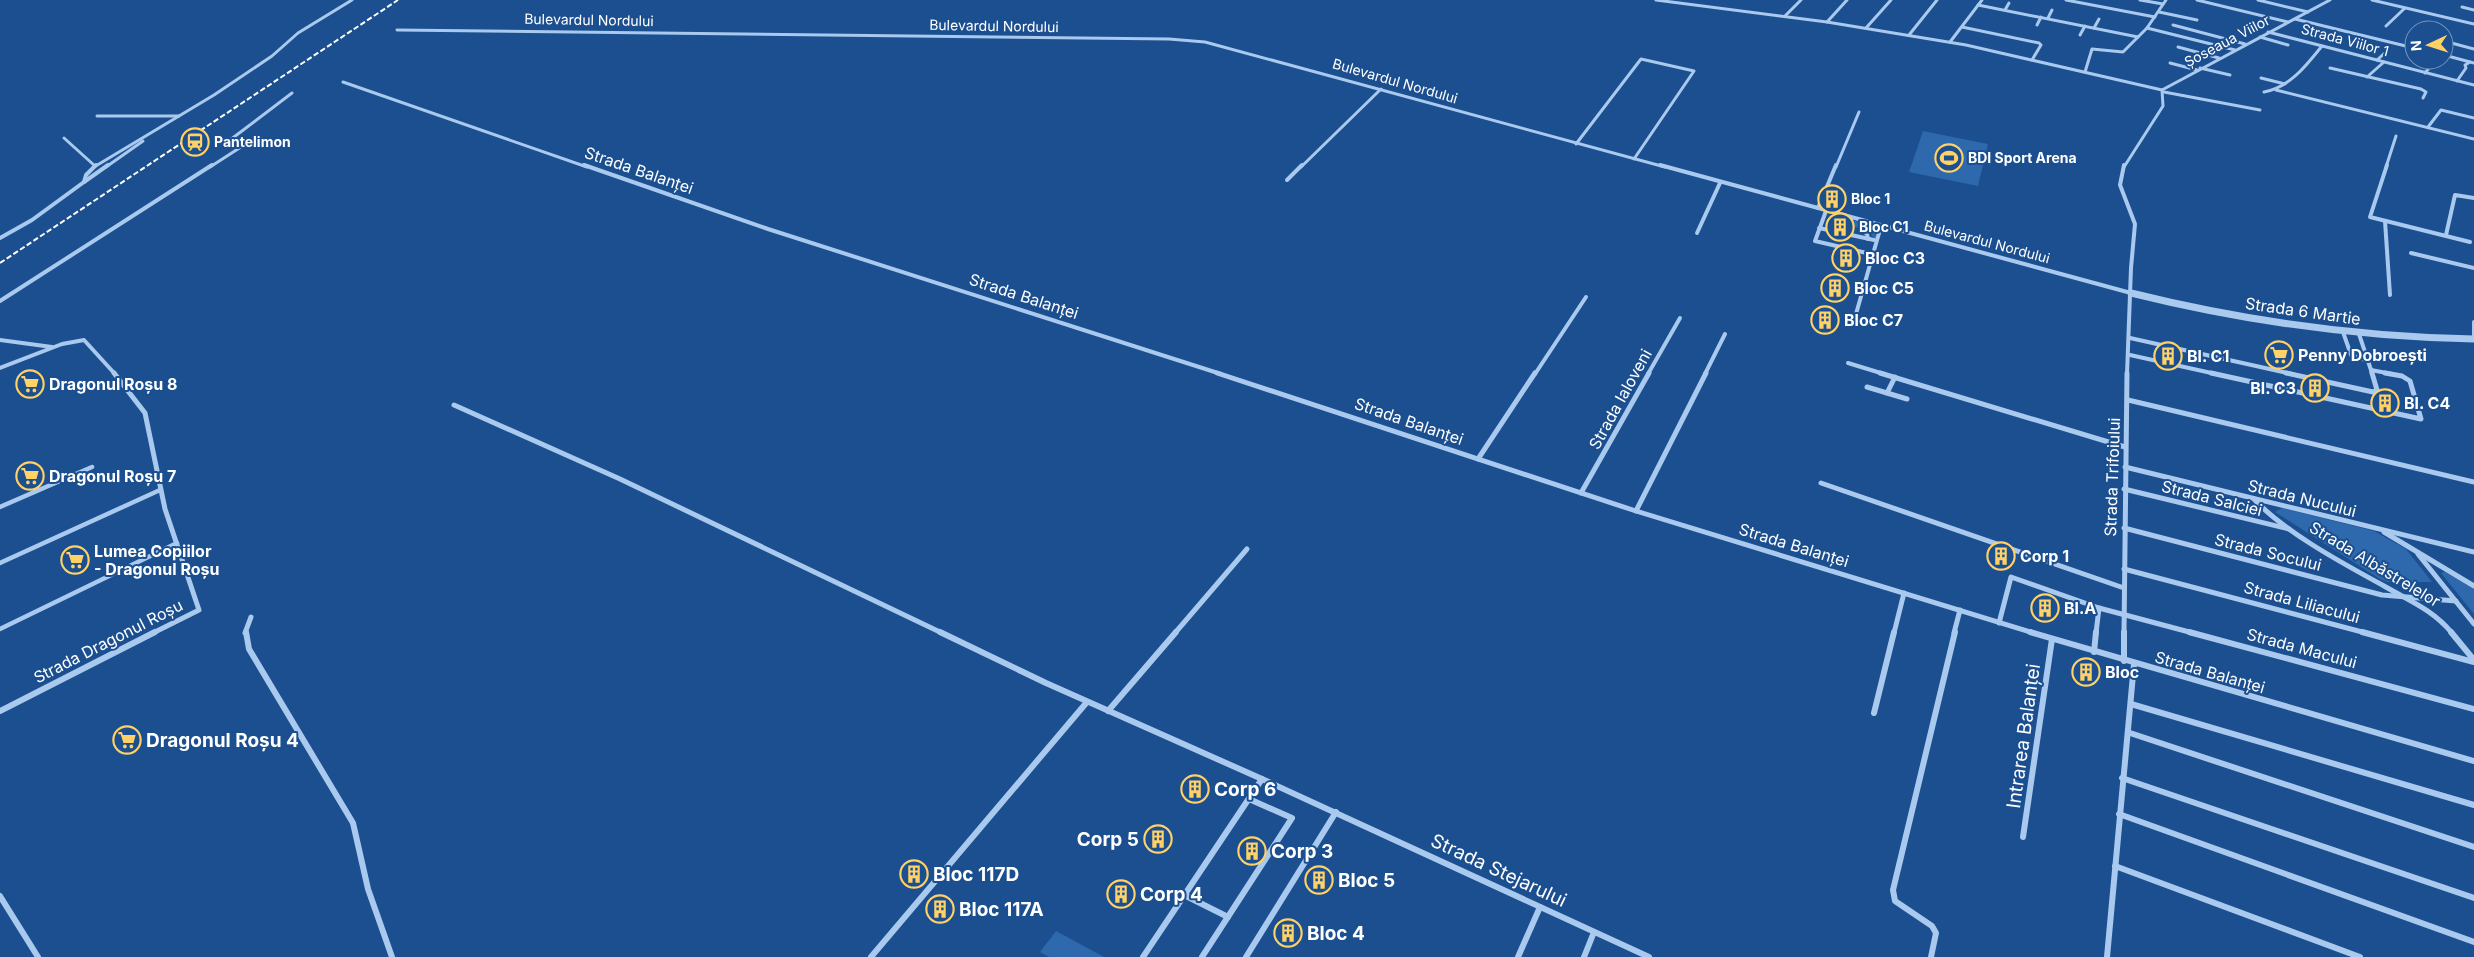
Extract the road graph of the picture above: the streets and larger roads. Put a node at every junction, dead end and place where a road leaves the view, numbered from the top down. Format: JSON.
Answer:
{"nodes":[{"id":1,"x":352,"y":0,"type":"edge"},
{"id":2,"x":1656,"y":0,"type":"edge"},
{"id":3,"x":1698,"y":0,"type":"edge"},
{"id":4,"x":1801,"y":0,"type":"edge"},
{"id":5,"x":1847,"y":0,"type":"edge"},
{"id":6,"x":1891,"y":0,"type":"edge"},
{"id":7,"x":1937,"y":0,"type":"edge"},
{"id":8,"x":1982,"y":0,"type":"edge"},
{"id":9,"x":2066,"y":0,"type":"edge"},
{"id":10,"x":2140,"y":0,"type":"edge"},
{"id":11,"x":2166,"y":0,"type":"edge"},
{"id":12,"x":2197,"y":0,"type":"edge"},
{"id":13,"x":2258,"y":0,"type":"edge"},
{"id":14,"x":2323,"y":0,"type":"edge"},
{"id":15,"x":2372,"y":0,"type":"edge"},
{"id":16,"x":2329,"y":1,"type":"edge"},
{"id":17,"x":2009,"y":3,"type":"dead end"},
{"id":18,"x":2164,"y":4,"type":"junction"},
{"id":19,"x":2216,"y":4,"type":"junction"},
{"id":20,"x":1692,"y":5,"type":"junction"},
{"id":21,"x":1978,"y":5,"type":"junction"},
{"id":22,"x":2462,"y":7,"type":"dead end"},
{"id":23,"x":2404,"y":8,"type":"junction"},
{"id":24,"x":2211,"y":9,"type":"dead end"},
{"id":25,"x":2005,"y":10,"type":"junction"},
{"id":26,"x":2052,"y":10,"type":"dead end"},
{"id":27,"x":2474,"y":10,"type":"edge"},
{"id":28,"x":2159,"y":12,"type":"junction"},
{"id":29,"x":2308,"y":12,"type":"junction"},
{"id":30,"x":1785,"y":16,"type":"junction"},
{"id":31,"x":2041,"y":17,"type":"junction"},
{"id":32,"x":2155,"y":17,"type":"junction"},
{"id":33,"x":2048,"y":18,"type":"junction"},
{"id":34,"x":2099,"y":19,"type":"dead end"},
{"id":35,"x":2295,"y":19,"type":"junction"},
{"id":36,"x":2197,"y":20,"type":"dead end"},
{"id":37,"x":1827,"y":22,"type":"junction"},
{"id":38,"x":2288,"y":22,"type":"junction"},
{"id":39,"x":2474,"y":24,"type":"edge"},
{"id":40,"x":2036,"y":25,"type":"dead end"},
{"id":41,"x":2173,"y":25,"type":"dead end"},
{"id":42,"x":2085,"y":26,"type":"junction"},
{"id":43,"x":2386,"y":26,"type":"dead end"},
{"id":44,"x":1962,"y":27,"type":"junction"},
{"id":45,"x":1998,"y":27,"type":"dead end"},
{"id":46,"x":1866,"y":28,"type":"junction"},
{"id":47,"x":2094,"y":28,"type":"junction"},
{"id":48,"x":2147,"y":28,"type":"junction"},
{"id":49,"x":397,"y":30,"type":"dead end"},
{"id":50,"x":2268,"y":32,"type":"junction"},
{"id":51,"x":1995,"y":34,"type":"junction"},
{"id":52,"x":1909,"y":35,"type":"junction"},
{"id":53,"x":2080,"y":35,"type":"dead end"},
{"id":54,"x":2138,"y":36,"type":"junction"},
{"id":55,"x":2260,"y":37,"type":"junction"},
{"id":56,"x":1950,"y":42,"type":"junction"},
{"id":57,"x":2454,"y":44,"type":"edge"},
{"id":58,"x":2245,"y":45,"type":"junction"},
{"id":59,"x":2288,"y":45,"type":"dead end"},
{"id":60,"x":2322,"y":46,"type":"junction"},
{"id":61,"x":2404,"y":46,"type":"edge"},
{"id":62,"x":2178,"y":47,"type":"dead end"},
{"id":63,"x":2474,"y":49,"type":"edge"},
{"id":64,"x":2235,"y":50,"type":"junction"},
{"id":65,"x":2387,"y":51,"type":"dead end"},
{"id":66,"x":2219,"y":58,"type":"junction"},
{"id":67,"x":2454,"y":58,"type":"edge"},
{"id":68,"x":2032,"y":60,"type":"junction"},
{"id":69,"x":2377,"y":60,"type":"junction"},
{"id":70,"x":2384,"y":62,"type":"junction"},
{"id":71,"x":2472,"y":62,"type":"edge"},
{"id":72,"x":2170,"y":63,"type":"dead end"},
{"id":73,"x":2330,"y":68,"type":"dead end"},
{"id":74,"x":2198,"y":69,"type":"junction"},
{"id":75,"x":2427,"y":70,"type":"edge"},
{"id":76,"x":2085,"y":72,"type":"junction"},
{"id":77,"x":2352,"y":73,"type":"junction"},
{"id":78,"x":2425,"y":73,"type":"junction"},
{"id":79,"x":2230,"y":75,"type":"dead end"},
{"id":80,"x":2367,"y":77,"type":"junction"},
{"id":81,"x":2261,"y":78,"type":"dead end"},
{"id":82,"x":2349,"y":79,"type":"dead end"},
{"id":83,"x":2457,"y":81,"type":"junction"},
{"id":84,"x":343,"y":82,"type":"dead end"},
{"id":85,"x":2285,"y":84,"type":"junction"},
{"id":86,"x":2474,"y":85,"type":"edge"},
{"id":87,"x":1381,"y":89,"type":"junction"},
{"id":88,"x":2276,"y":90,"type":"junction"},
{"id":89,"x":2163,"y":91,"type":"junction"},
{"id":90,"x":2264,"y":92,"type":"dead end"},
{"id":91,"x":292,"y":93,"type":"dead end"},
{"id":92,"x":2423,"y":98,"type":"dead end"},
{"id":93,"x":2260,"y":110,"type":"dead end"},
{"id":94,"x":1859,"y":112,"type":"dead end"},
{"id":95,"x":97,"y":116,"type":"dead end"},
{"id":96,"x":181,"y":116,"type":"junction"},
{"id":97,"x":2474,"y":118,"type":"edge"},
{"id":98,"x":2428,"y":127,"type":"junction"},
{"id":99,"x":158,"y":129,"type":"junction"},
{"id":100,"x":2396,"y":136,"type":"dead end"},
{"id":101,"x":64,"y":138,"type":"dead end"},
{"id":102,"x":2474,"y":139,"type":"edge"},
{"id":103,"x":1576,"y":144,"type":"junction"},
{"id":104,"x":1634,"y":159,"type":"junction"},
{"id":105,"x":95,"y":166,"type":"junction"},
{"id":106,"x":1287,"y":180,"type":"dead end"},
{"id":107,"x":84,"y":182,"type":"junction"},
{"id":108,"x":1720,"y":183,"type":"junction"},
{"id":109,"x":2474,"y":198,"type":"edge"},
{"id":110,"x":1818,"y":208,"type":"junction"},
{"id":111,"x":1826,"y":210,"type":"junction"},
{"id":112,"x":2385,"y":221,"type":"junction"},
{"id":113,"x":1881,"y":226,"type":"junction"},
{"id":114,"x":1819,"y":228,"type":"junction"},
{"id":115,"x":1864,"y":231,"type":"dead end"},
{"id":116,"x":1697,"y":233,"type":"dead end"},
{"id":117,"x":2446,"y":235,"type":"junction"},
{"id":118,"x":0,"y":238,"type":"edge"},
{"id":119,"x":1868,"y":238,"type":"junction"},
{"id":120,"x":2474,"y":238,"type":"edge"},
{"id":121,"x":1874,"y":240,"type":"dead end"},
{"id":122,"x":2470,"y":242,"type":"junction"},
{"id":123,"x":2474,"y":247,"type":"edge"},
{"id":124,"x":2411,"y":253,"type":"dead end"},
{"id":125,"x":1870,"y":254,"type":"dead end"},
{"id":126,"x":2474,"y":268,"type":"edge"},
{"id":127,"x":2131,"y":293,"type":"junction"},
{"id":128,"x":2390,"y":295,"type":"dead end"},
{"id":129,"x":1586,"y":297,"type":"dead end"},
{"id":130,"x":0,"y":301,"type":"edge"},
{"id":131,"x":1856,"y":314,"type":"dead end"},
{"id":132,"x":1680,"y":318,"type":"dead end"},
{"id":133,"x":2474,"y":322,"type":"edge"},
{"id":134,"x":2343,"y":332,"type":"junction"},
{"id":135,"x":1725,"y":334,"type":"dead end"},
{"id":136,"x":2360,"y":334,"type":"junction"},
{"id":137,"x":2130,"y":338,"type":"junction"},
{"id":138,"x":2474,"y":339,"type":"edge"},
{"id":139,"x":0,"y":340,"type":"edge"},
{"id":140,"x":53,"y":347,"type":"junction"},
{"id":141,"x":2130,"y":355,"type":"junction"},
{"id":142,"x":2368,"y":360,"type":"junction"},
{"id":143,"x":1848,"y":362,"type":"dead end"},
{"id":144,"x":0,"y":368,"type":"edge"},
{"id":145,"x":2371,"y":370,"type":"junction"},
{"id":146,"x":1895,"y":377,"type":"junction"},
{"id":147,"x":1867,"y":387,"type":"dead end"},
{"id":148,"x":1887,"y":393,"type":"junction"},
{"id":149,"x":1908,"y":399,"type":"dead end"},
{"id":150,"x":2128,"y":400,"type":"junction"},
{"id":151,"x":454,"y":405,"type":"dead end"},
{"id":152,"x":2125,"y":447,"type":"junction"},
{"id":153,"x":1478,"y":459,"type":"junction"},
{"id":154,"x":92,"y":467,"type":"dead end"},
{"id":155,"x":2125,"y":467,"type":"junction"},
{"id":156,"x":2474,"y":482,"type":"edge"},
{"id":157,"x":1821,"y":483,"type":"dead end"},
{"id":158,"x":2124,"y":489,"type":"junction"},
{"id":159,"x":160,"y":490,"type":"junction"},
{"id":160,"x":1581,"y":493,"type":"junction"},
{"id":161,"x":2254,"y":499,"type":"junction"},
{"id":162,"x":0,"y":507,"type":"edge"},
{"id":163,"x":1636,"y":511,"type":"junction"},
{"id":164,"x":2124,"y":528,"type":"junction"},
{"id":165,"x":2294,"y":530,"type":"junction"},
{"id":166,"x":2380,"y":530,"type":"junction"},
{"id":167,"x":177,"y":544,"type":"junction"},
{"id":168,"x":1247,"y":549,"type":"dead end"},
{"id":169,"x":2415,"y":550,"type":"junction"},
{"id":170,"x":2474,"y":552,"type":"edge"},
{"id":171,"x":0,"y":563,"type":"edge"},
{"id":172,"x":2124,"y":569,"type":"junction"},
{"id":173,"x":2474,"y":586,"type":"edge"},
{"id":174,"x":2124,"y":588,"type":"junction"},
{"id":175,"x":1904,"y":593,"type":"junction"},
{"id":176,"x":2407,"y":598,"type":"junction"},
{"id":177,"x":2456,"y":601,"type":"junction"},
{"id":178,"x":2100,"y":608,"type":"junction"},
{"id":179,"x":1960,"y":610,"type":"junction"},
{"id":180,"x":2123,"y":614,"type":"junction"},
{"id":181,"x":252,"y":617,"type":"dead end"},
{"id":182,"x":1999,"y":623,"type":"junction"},
{"id":183,"x":2474,"y":624,"type":"edge"},
{"id":184,"x":0,"y":629,"type":"edge"},
{"id":185,"x":2052,"y":639,"type":"junction"},
{"id":186,"x":2094,"y":652,"type":"junction"},
{"id":187,"x":2124,"y":661,"type":"junction"},
{"id":188,"x":2474,"y":661,"type":"edge"},
{"id":189,"x":2134,"y":664,"type":"junction"},
{"id":190,"x":1087,"y":702,"type":"junction"},
{"id":191,"x":2131,"y":704,"type":"junction"},
{"id":192,"x":2474,"y":709,"type":"edge"},
{"id":193,"x":0,"y":711,"type":"edge"},
{"id":194,"x":1108,"y":711,"type":"junction"},
{"id":195,"x":1874,"y":713,"type":"dead end"},
{"id":196,"x":2130,"y":733,"type":"junction"},
{"id":197,"x":2474,"y":762,"type":"edge"},
{"id":198,"x":2122,"y":778,"type":"junction"},
{"id":199,"x":1262,"y":779,"type":"junction"},
{"id":200,"x":1249,"y":799,"type":"junction"},
{"id":201,"x":2474,"y":805,"type":"edge"},
{"id":202,"x":1336,"y":812,"type":"junction"},
{"id":203,"x":2119,"y":814,"type":"junction"},
{"id":204,"x":2023,"y":837,"type":"dead end"},
{"id":205,"x":2474,"y":847,"type":"edge"},
{"id":206,"x":2115,"y":866,"type":"junction"},
{"id":207,"x":1184,"y":895,"type":"junction"},
{"id":208,"x":0,"y":896,"type":"edge"},
{"id":209,"x":2474,"y":898,"type":"edge"},
{"id":210,"x":1540,"y":907,"type":"junction"},
{"id":211,"x":1228,"y":917,"type":"junction"},
{"id":212,"x":1594,"y":932,"type":"junction"},
{"id":213,"x":2474,"y":942,"type":"edge"},
{"id":214,"x":38,"y":957,"type":"edge"},
{"id":215,"x":392,"y":957,"type":"edge"},
{"id":216,"x":871,"y":957,"type":"edge"},
{"id":217,"x":1143,"y":957,"type":"edge"},
{"id":218,"x":1202,"y":957,"type":"edge"},
{"id":219,"x":1246,"y":957,"type":"edge"},
{"id":220,"x":1518,"y":957,"type":"edge"},
{"id":221,"x":1584,"y":957,"type":"edge"},
{"id":222,"x":1649,"y":957,"type":"edge"},
{"id":223,"x":1931,"y":957,"type":"edge"},
{"id":224,"x":2107,"y":957,"type":"edge"},
{"id":225,"x":2360,"y":957,"type":"edge"}],
"edges":[{"from":1,"to":96,"type":"street"},
{"from":2,"to":20,"type":"street"},
{"from":3,"to":20,"type":"street"},
{"from":4,"to":30,"type":"street"},
{"from":5,"to":37,"type":"street"},
{"from":6,"to":46,"type":"street"},
{"from":7,"to":52,"type":"street"},
{"from":8,"to":21,"type":"street"},
{"from":9,"to":32,"type":"street"},
{"from":10,"to":18,"type":"street"},
{"from":11,"to":18,"type":"street"},
{"from":12,"to":19,"type":"street"},
{"from":13,"to":29,"type":"street"},
{"from":14,"to":16,"type":"street"},
{"from":15,"to":23,"type":"street"},
{"from":16,"to":29,"type":"street","name":"Șoseaua Viilor"},
{"from":17,"to":25,"type":"street"},
{"from":18,"to":28,"type":"street"},
{"from":19,"to":24,"type":"street"},
{"from":19,"to":38,"type":"street"},
{"from":20,"to":30,"type":"street"},
{"from":21,"to":25,"type":"street"},
{"from":21,"to":44,"type":"street"},
{"from":22,"to":27,"type":"street"},
{"from":23,"to":39,"type":"street"},
{"from":23,"to":43,"type":"street"},
{"from":25,"to":31,"type":"street"},
{"from":26,"to":33,"type":"street"},
{"from":28,"to":32,"type":"street"},
{"from":28,"to":36,"type":"street"},
{"from":29,"to":35,"type":"street","name":"Șoseaua Viilor"},
{"from":30,"to":37,"type":"street"},
{"from":31,"to":33,"type":"street"},
{"from":31,"to":40,"type":"street"},
{"from":32,"to":48,"type":"street"},
{"from":33,"to":42,"type":"street"},
{"from":34,"to":47,"type":"street"},
{"from":35,"to":38,"type":"street","name":"Șoseaua Viilor"},
{"from":35,"to":61,"type":"street"},
{"from":37,"to":46,"type":"street"},
{"from":38,"to":50,"type":"street","name":"Șoseaua Viilor"},
{"from":41,"to":58,"type":"street"},
{"from":42,"to":47,"type":"street"},
{"from":42,"to":53,"type":"street"},
{"from":44,"to":51,"type":"street"},
{"from":44,"to":56,"type":"street"},
{"from":45,"to":51,"type":"street"},
{"from":46,"to":52,"type":"street"},
{"from":47,"to":54,"type":"street"},
{"from":48,"to":54,"type":"street"},
{"from":48,"to":64,"type":"street"},
{"from":49,"to":87,"type":"street","name":"Bulevardul Nordului"},
{"from":50,"to":55,"type":"street","name":"Șoseaua Viilor"},
{"from":50,"to":60,"type":"street","name":"Strada Viilor 1"},
{"from":51,"to":68,"type":"street"},
{"from":52,"to":56,"type":"street"},
{"from":54,"to":76,"type":"street"},
{"from":55,"to":58,"type":"street","name":"Șoseaua Viilor"},
{"from":55,"to":59,"type":"street"},
{"from":56,"to":68,"type":"street"},
{"from":57,"to":63,"type":"street"},
{"from":58,"to":64,"type":"street","name":"Șoseaua Viilor"},
{"from":60,"to":69,"type":"street","name":"Strada Viilor 1"},
{"from":60,"to":85,"type":"street"},
{"from":62,"to":66,"type":"street"},
{"from":64,"to":66,"type":"street","name":"Șoseaua Viilor"},
{"from":65,"to":69,"type":"street"},
{"from":66,"to":74,"type":"street","name":"Șoseaua Viilor"},
{"from":67,"to":71,"type":"street"},
{"from":68,"to":76,"type":"street"},
{"from":69,"to":70,"type":"street","name":"Strada Viilor 1"},
{"from":70,"to":78,"type":"street","name":"Strada Viilor 1"},
{"from":70,"to":80,"type":"street"},
{"from":71,"to":83,"type":"street"},
{"from":72,"to":74,"type":"street"},
{"from":73,"to":77,"type":"street"},
{"from":74,"to":79,"type":"street"},
{"from":74,"to":89,"type":"street","name":"Șoseaua Viilor"},
{"from":75,"to":78,"type":"street"},
{"from":76,"to":89,"type":"street"},
{"from":77,"to":80,"type":"street"},
{"from":77,"to":82,"type":"street"},
{"from":78,"to":83,"type":"street","name":"Strada Viilor 1"},
{"from":80,"to":92,"type":"street"},
{"from":81,"to":85,"type":"street"},
{"from":83,"to":86,"type":"street","name":"Strada Viilor 1"},
{"from":84,"to":153,"type":"street","name":"Strada Balanței"},
{"from":85,"to":88,"type":"street"},
{"from":87,"to":103,"type":"street","name":"Bulevardul Nordului"},
{"from":87,"to":106,"type":"street"},
{"from":88,"to":90,"type":"street"},
{"from":88,"to":98,"type":"street"},
{"from":89,"to":93,"type":"street"},
{"from":89,"to":127,"type":"street","name":"Strada Trifoiului"},
{"from":91,"to":130,"type":"street"},
{"from":94,"to":110,"type":"street"},
{"from":95,"to":96,"type":"street"},
{"from":96,"to":99,"type":"street"},
{"from":97,"to":98,"type":"street"},
{"from":98,"to":102,"type":"street"},
{"from":99,"to":105,"type":"street"},
{"from":99,"to":107,"type":"street"},
{"from":100,"to":112,"type":"street"},
{"from":101,"to":105,"type":"street"},
{"from":103,"to":104,"type":"street","name":"Bulevardul Nordului"},
{"from":103,"to":104,"type":"street"},
{"from":104,"to":108,"type":"street","name":"Bulevardul Nordului"},
{"from":105,"to":107,"type":"street"},
{"from":107,"to":118,"type":"street"},
{"from":108,"to":110,"type":"street","name":"Bulevardul Nordului"},
{"from":108,"to":116,"type":"street"},
{"from":109,"to":117,"type":"street"},
{"from":110,"to":111,"type":"street","name":"Bulevardul Nordului"},
{"from":111,"to":113,"type":"street","name":"Bulevardul Nordului"},
{"from":111,"to":114,"type":"street"},
{"from":112,"to":117,"type":"street"},
{"from":112,"to":128,"type":"street"},
{"from":113,"to":127,"type":"street","name":"Bulevardul Nordului"},
{"from":113,"to":131,"type":"street"},
{"from":114,"to":119,"type":"street"},
{"from":114,"to":125,"type":"street"},
{"from":115,"to":119,"type":"street"},
{"from":117,"to":122,"type":"street"},
{"from":119,"to":121,"type":"street"},
{"from":120,"to":122,"type":"street"},
{"from":122,"to":123,"type":"street"},
{"from":124,"to":126,"type":"street"},
{"from":127,"to":134,"type":"street","name":"Strada 6 Martie"},
{"from":127,"to":137,"type":"street","name":"Strada Trifoiului"},
{"from":129,"to":153,"type":"street"},
{"from":132,"to":160,"type":"street","name":"Strada Ialoveni"},
{"from":133,"to":138,"type":"street"},
{"from":134,"to":136,"type":"street","name":"Strada 6 Martie"},
{"from":134,"to":142,"type":"street"},
{"from":135,"to":163,"type":"street"},
{"from":136,"to":138,"type":"street","name":"Strada 6 Martie"},
{"from":136,"to":142,"type":"street"},
{"from":137,"to":141,"type":"street","name":"Strada Trifoiului"},
{"from":137,"to":145,"type":"street"},
{"from":139,"to":140,"type":"street","name":"Strada Dragonul Roșu"},
{"from":140,"to":144,"type":"street","name":"Strada Dragonul Roșu"},
{"from":140,"to":159,"type":"street","name":"Strada Dragonul Roșu"},
{"from":141,"to":145,"type":"street"},
{"from":141,"to":150,"type":"street","name":"Strada Trifoiului"},
{"from":142,"to":145,"type":"street"},
{"from":143,"to":146,"type":"street"},
{"from":146,"to":148,"type":"street"},
{"from":146,"to":152,"type":"street"},
{"from":147,"to":148,"type":"street"},
{"from":148,"to":149,"type":"street"},
{"from":150,"to":152,"type":"street","name":"Strada Trifoiului"},
{"from":150,"to":156,"type":"street"},
{"from":151,"to":190,"type":"street","name":"Strada Stejarului"},
{"from":152,"to":155,"type":"street","name":"Strada Trifoiului"},
{"from":153,"to":160,"type":"street","name":"Strada Balanței"},
{"from":154,"to":162,"type":"street"},
{"from":155,"to":158,"type":"street","name":"Strada Trifoiului"},
{"from":155,"to":161,"type":"street","name":"Strada Nucului"},
{"from":157,"to":174,"type":"street"},
{"from":158,"to":164,"type":"street","name":"Strada Trifoiului"},
{"from":158,"to":165,"type":"street","name":"Strada Salciei"},
{"from":159,"to":167,"type":"street","name":"Strada Dragonul Roșu"},
{"from":159,"to":171,"type":"street"},
{"from":160,"to":163,"type":"street","name":"Strada Balanței"},
{"from":161,"to":165,"type":"street","name":"Strada Albăstrelelor"},
{"from":161,"to":166,"type":"street","name":"Strada Nucului"},
{"from":163,"to":175,"type":"street","name":"Strada Balanței"},
{"from":164,"to":172,"type":"street","name":"Strada Trifoiului"},
{"from":164,"to":176,"type":"street","name":"Strada Socului"},
{"from":165,"to":176,"type":"street","name":"Strada Albăstrelelor"},
{"from":166,"to":169,"type":"street"},
{"from":166,"to":170,"type":"street","name":"Strada Nucului"},
{"from":167,"to":184,"type":"street"},
{"from":167,"to":193,"type":"street","name":"Strada Dragonul Roșu"},
{"from":168,"to":194,"type":"street"},
{"from":169,"to":173,"type":"street"},
{"from":169,"to":177,"type":"street","name":"Strada Albăstrelelor"},
{"from":172,"to":174,"type":"street","name":"Strada Trifoiului"},
{"from":172,"to":188,"type":"street","name":"Strada Liliacului"},
{"from":174,"to":180,"type":"street","name":"Strada Trifoiului"},
{"from":175,"to":179,"type":"street","name":"Strada Balanței"},
{"from":175,"to":195,"type":"street"},
{"from":176,"to":177,"type":"street","name":"Strada Socului"},
{"from":176,"to":188,"type":"street","name":"Strada Albăstrelelor"},
{"from":177,"to":183,"type":"street","name":"Strada Albăstrelelor"},
{"from":178,"to":180,"type":"street","name":"Strada Macului"},
{"from":178,"to":182,"type":"street","name":"Strada Macului"},
{"from":178,"to":186,"type":"street"},
{"from":179,"to":182,"type":"street","name":"Strada Balanței"},
{"from":179,"to":223,"type":"street"},
{"from":180,"to":187,"type":"street","name":"Strada Trifoiului"},
{"from":180,"to":192,"type":"street","name":"Strada Macului"},
{"from":181,"to":215,"type":"street"},
{"from":182,"to":185,"type":"street","name":"Strada Balanței"},
{"from":185,"to":186,"type":"street","name":"Strada Balanței"},
{"from":185,"to":204,"type":"street","name":"Intrarea Balanței"},
{"from":186,"to":187,"type":"street","name":"Strada Balanței"},
{"from":187,"to":189,"type":"street","name":"Strada Balanței"},
{"from":189,"to":191,"type":"street"},
{"from":189,"to":197,"type":"street","name":"Strada Balanței"},
{"from":190,"to":194,"type":"street","name":"Strada Stejarului"},
{"from":190,"to":216,"type":"street"},
{"from":191,"to":196,"type":"street"},
{"from":191,"to":201,"type":"street"},
{"from":194,"to":199,"type":"street","name":"Strada Stejarului"},
{"from":196,"to":198,"type":"street"},
{"from":196,"to":205,"type":"street"},
{"from":198,"to":203,"type":"street"},
{"from":198,"to":209,"type":"street"},
{"from":199,"to":200,"type":"street"},
{"from":199,"to":202,"type":"street","name":"Strada Stejarului"},
{"from":200,"to":207,"type":"street"},
{"from":200,"to":211,"type":"street"},
{"from":202,"to":210,"type":"street","name":"Strada Stejarului"},
{"from":202,"to":219,"type":"street"},
{"from":203,"to":206,"type":"street"},
{"from":203,"to":213,"type":"street"},
{"from":206,"to":224,"type":"street"},
{"from":206,"to":225,"type":"street"},
{"from":207,"to":211,"type":"street"},
{"from":207,"to":217,"type":"street"},
{"from":208,"to":214,"type":"street"},
{"from":210,"to":212,"type":"street","name":"Strada Stejarului"},
{"from":210,"to":220,"type":"street"},
{"from":211,"to":218,"type":"street"},
{"from":212,"to":221,"type":"street"},
{"from":212,"to":222,"type":"street","name":"Strada Stejarului"}]}
